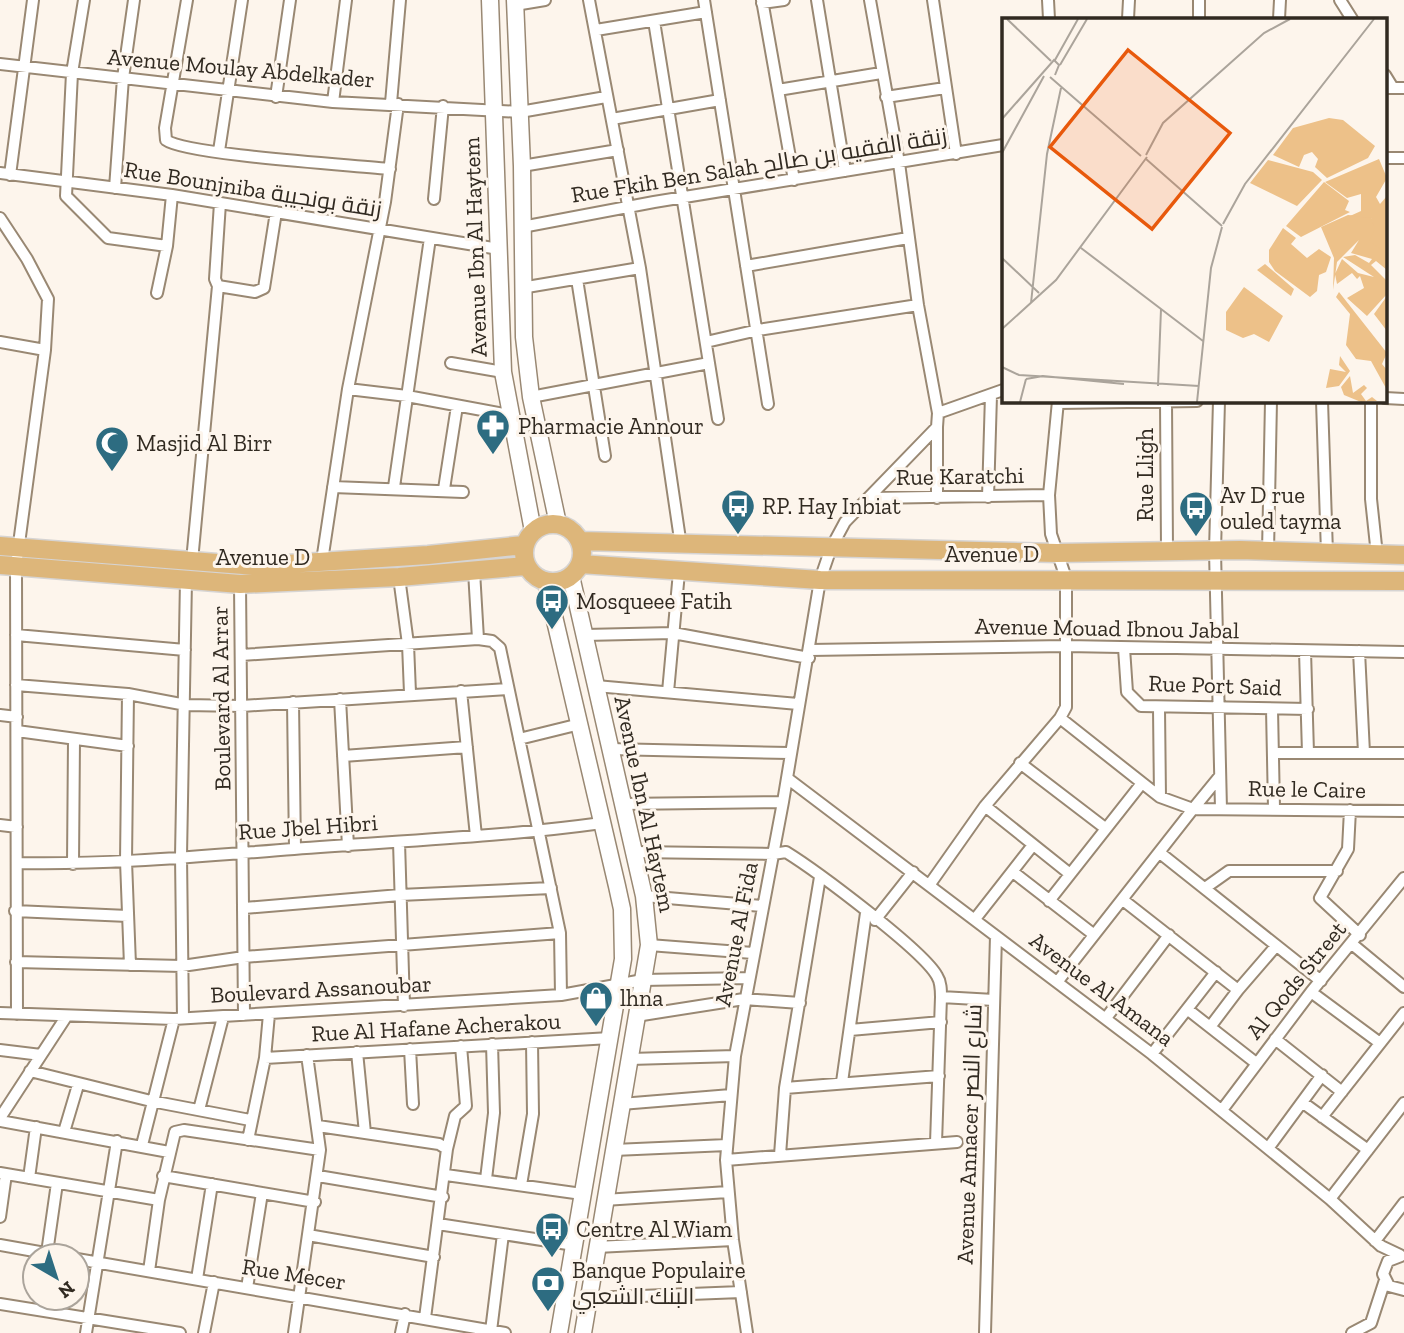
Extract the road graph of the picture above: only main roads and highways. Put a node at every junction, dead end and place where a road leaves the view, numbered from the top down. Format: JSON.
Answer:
{"nodes":[{"id":1,"x":529,"y":538,"type":"junction"},
{"id":2,"x":580,"y":541,"type":"junction"},
{"id":3,"x":0,"y":546,"type":"edge"},
{"id":4,"x":1404,"y":555,"type":"edge"},
{"id":5,"x":163,"y":559,"type":"junction"},
{"id":6,"x":8,"y":566,"type":"edge"},
{"id":7,"x":526,"y":566,"type":"junction"},
{"id":8,"x":576,"y":570,"type":"junction"},
{"id":9,"x":159,"y":579,"type":"junction"},
{"id":10,"x":1404,"y":581,"type":"edge"}],
"edges":[{"from":1,"to":2,"type":"main road"},
{"from":1,"to":5,"type":"main road","name":"Avenue D"},
{"from":1,"to":7,"type":"main road"},
{"from":2,"to":4,"type":"main road","name":"Avenue D"},
{"from":2,"to":8,"type":"main road"},
{"from":3,"to":5,"type":"main road","name":"Avenue D"},
{"from":5,"to":9,"type":"main road"},
{"from":6,"to":9,"type":"main road","name":"Avenue D"},
{"from":7,"to":8,"type":"main road"},
{"from":7,"to":9,"type":"main road","name":"Avenue D"},
{"from":8,"to":10,"type":"main road","name":"Avenue D"}]}
